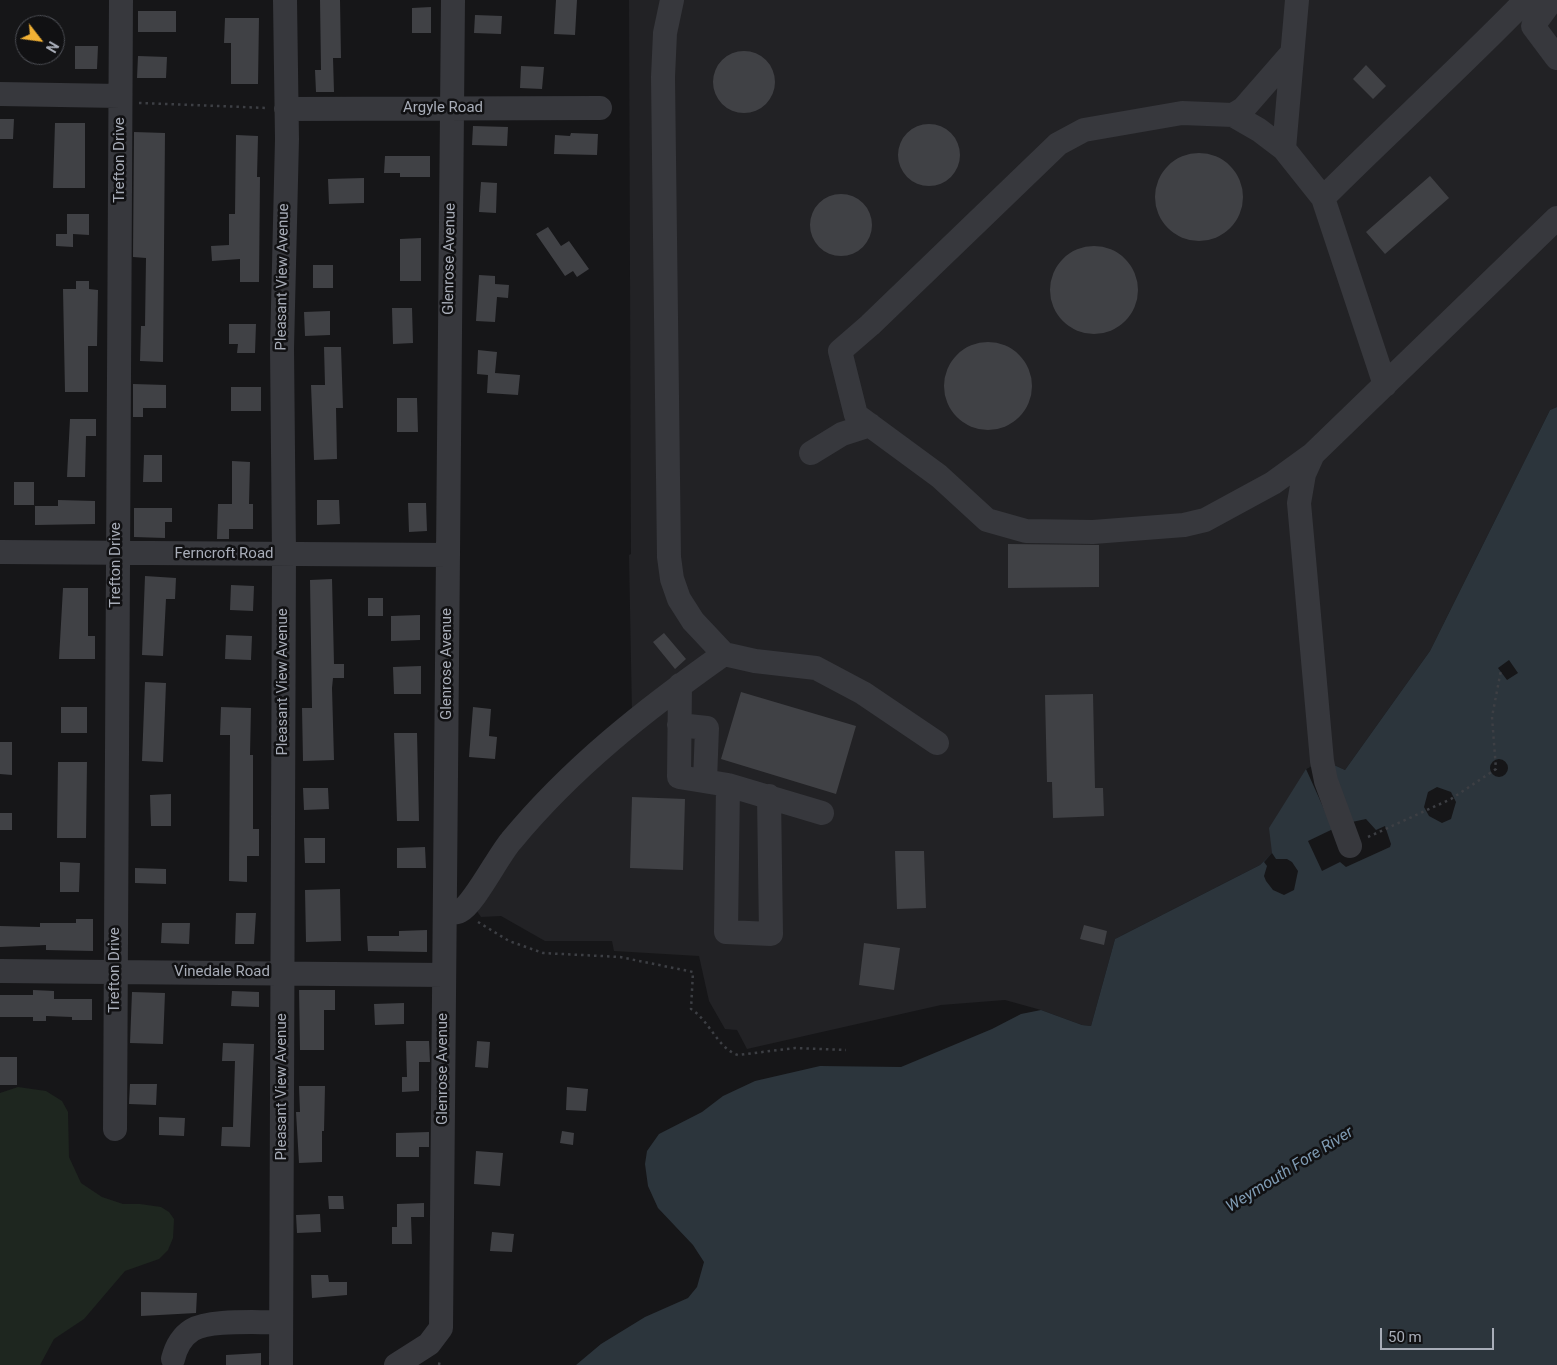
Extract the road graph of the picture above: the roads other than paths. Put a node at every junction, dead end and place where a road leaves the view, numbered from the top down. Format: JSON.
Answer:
{"nodes":[{"id":1,"x":121,"y":0,"type":"edge"},
{"id":2,"x":285,"y":0,"type":"edge"},
{"id":3,"x":452,"y":0,"type":"edge"},
{"id":4,"x":672,"y":0,"type":"edge"},
{"id":5,"x":1297,"y":0,"type":"edge"},
{"id":6,"x":1526,"y":0,"type":"edge"},
{"id":7,"x":1552,"y":0,"type":"edge"},
{"id":8,"x":1292,"y":53,"type":"junction"},
{"id":9,"x":1557,"y":58,"type":"edge"},
{"id":10,"x":0,"y":94,"type":"edge"},
{"id":11,"x":120,"y":99,"type":"junction"},
{"id":12,"x":452,"y":108,"type":"junction"},
{"id":13,"x":600,"y":108,"type":"dead end"},
{"id":14,"x":286,"y":109,"type":"junction"},
{"id":15,"x":1233,"y":115,"type":"junction"},
{"id":16,"x":1284,"y":149,"type":"junction"},
{"id":17,"x":1323,"y":198,"type":"junction"},
{"id":18,"x":1557,"y":218,"type":"edge"},
{"id":19,"x":1384,"y":385,"type":"junction"},
{"id":20,"x":870,"y":424,"type":"junction"},
{"id":21,"x":811,"y":453,"type":"dead end"},
{"id":22,"x":1313,"y":454,"type":"junction"},
{"id":23,"x":0,"y":552,"type":"edge"},
{"id":24,"x":116,"y":553,"type":"junction"},
{"id":25,"x":284,"y":554,"type":"junction"},
{"id":26,"x":448,"y":555,"type":"junction"},
{"id":27,"x":724,"y":654,"type":"junction"},
{"id":28,"x":680,"y":685,"type":"junction"},
{"id":29,"x":937,"y":744,"type":"dead end"},
{"id":30,"x":717,"y":783,"type":"junction"},
{"id":31,"x":769,"y":796,"type":"junction"},
{"id":32,"x":822,"y":813,"type":"dead end"},
{"id":33,"x":1350,"y":846,"type":"dead end"},
{"id":34,"x":445,"y":913,"type":"junction"},
{"id":35,"x":0,"y":971,"type":"edge"},
{"id":36,"x":282,"y":972,"type":"junction"},
{"id":37,"x":115,"y":973,"type":"junction"},
{"id":38,"x":444,"y":975,"type":"junction"},
{"id":39,"x":115,"y":1129,"type":"dead end"},
{"id":40,"x":281,"y":1322,"type":"junction"},
{"id":41,"x":173,"y":1359,"type":"dead end"},
{"id":42,"x":281,"y":1365,"type":"edge"},
{"id":43,"x":396,"y":1365,"type":"edge"}],
"edges":[{"from":1,"to":11,"type":"street","name":"Trefton Drive"},
{"from":2,"to":14,"type":"street","name":"Pleasant View Avenue"},
{"from":3,"to":12,"type":"street","name":"Glenrose Avenue"},
{"from":4,"to":27,"type":"street"},
{"from":5,"to":8,"type":"street"},
{"from":6,"to":17,"type":"street"},
{"from":7,"to":9,"type":"street"},
{"from":8,"to":15,"type":"street"},
{"from":8,"to":16,"type":"street"},
{"from":10,"to":11,"type":"street"},
{"from":11,"to":24,"type":"street","name":"Trefton Drive"},
{"from":12,"to":13,"type":"street","name":"Argyle Road"},
{"from":12,"to":14,"type":"street","name":"Argyle Road"},
{"from":12,"to":26,"type":"street","name":"Glenrose Avenue"},
{"from":14,"to":25,"type":"street","name":"Pleasant View Avenue"},
{"from":15,"to":16,"type":"street"},
{"from":15,"to":20,"type":"street"},
{"from":16,"to":17,"type":"street"},
{"from":17,"to":19,"type":"street"},
{"from":18,"to":19,"type":"street"},
{"from":19,"to":22,"type":"street"},
{"from":20,"to":21,"type":"street"},
{"from":20,"to":22,"type":"street"},
{"from":22,"to":33,"type":"street"},
{"from":23,"to":24,"type":"street","name":"Ferncroft Road"},
{"from":24,"to":25,"type":"street","name":"Ferncroft Road"},
{"from":24,"to":37,"type":"street","name":"Trefton Drive"},
{"from":25,"to":26,"type":"street","name":"Ferncroft Road"},
{"from":25,"to":36,"type":"street","name":"Pleasant View Avenue"},
{"from":26,"to":34,"type":"street","name":"Glenrose Avenue"},
{"from":27,"to":28,"type":"street"},
{"from":27,"to":29,"type":"street"},
{"from":28,"to":30,"type":"street"},
{"from":28,"to":34,"type":"street"},
{"from":30,"to":31,"type":"street"},
{"from":30,"to":31,"type":"street"},
{"from":31,"to":32,"type":"street"},
{"from":34,"to":38,"type":"street","name":"Glenrose Avenue"},
{"from":35,"to":37,"type":"street","name":"Vinedale Road"},
{"from":36,"to":37,"type":"street","name":"Vinedale Road"},
{"from":36,"to":38,"type":"street","name":"Vinedale Road"},
{"from":36,"to":40,"type":"street","name":"Pleasant View Avenue"},
{"from":37,"to":39,"type":"street","name":"Trefton Drive"},
{"from":38,"to":43,"type":"street","name":"Glenrose Avenue"},
{"from":40,"to":41,"type":"street"},
{"from":40,"to":42,"type":"street","name":"Pleasant View Avenue"}]}
